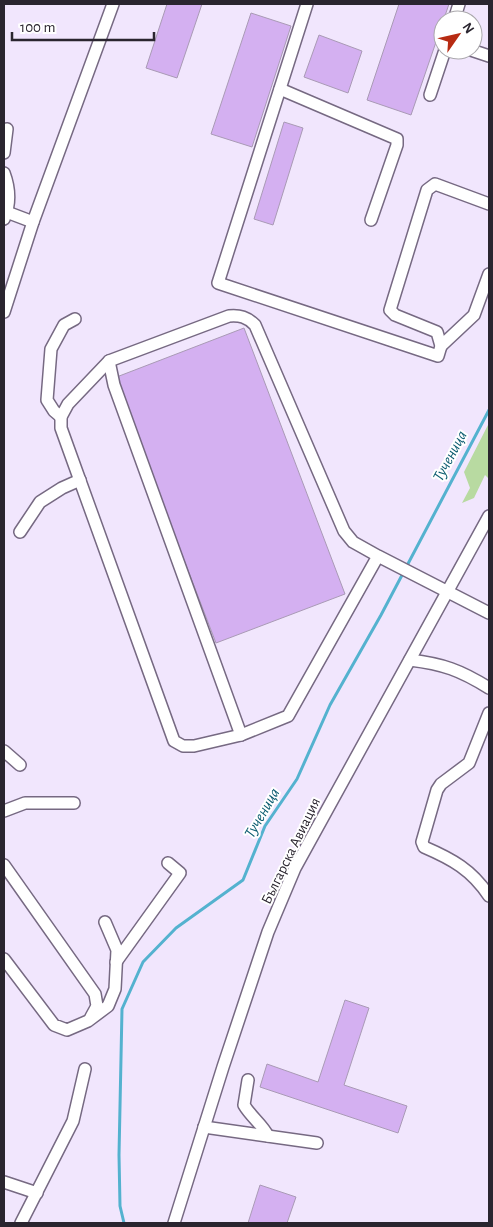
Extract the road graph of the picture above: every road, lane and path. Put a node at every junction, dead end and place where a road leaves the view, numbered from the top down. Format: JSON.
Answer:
{"nodes":[{"id":1,"x":113,"y":4,"type":"edge"},
{"id":2,"x":308,"y":4,"type":"edge"},
{"id":3,"x":442,"y":60,"type":"edge"},
{"id":4,"x":280,"y":90,"type":"junction"},
{"id":5,"x":430,"y":95,"type":"dead end"},
{"id":6,"x":7,"y":129,"type":"dead end"},
{"id":7,"x":4,"y":153,"type":"edge"},
{"id":8,"x":4,"y":172,"type":"edge"},
{"id":9,"x":489,"y":204,"type":"edge"},
{"id":10,"x":5,"y":214,"type":"edge"},
{"id":11,"x":371,"y":220,"type":"dead end"},
{"id":12,"x":33,"y":222,"type":"junction"},
{"id":13,"x":489,"y":274,"type":"edge"},
{"id":14,"x":4,"y":312,"type":"edge"},
{"id":15,"x":75,"y":320,"type":"dead end"},
{"id":16,"x":442,"y":346,"type":"junction"},
{"id":17,"x":108,"y":360,"type":"junction"},
{"id":18,"x":61,"y":417,"type":"junction"},
{"id":19,"x":80,"y":480,"type":"junction"},
{"id":20,"x":489,"y":516,"type":"edge"},
{"id":21,"x":20,"y":532,"type":"dead end"},
{"id":22,"x":378,"y":556,"type":"junction"},
{"id":23,"x":447,"y":592,"type":"junction"},
{"id":24,"x":489,"y":613,"type":"edge"},
{"id":25,"x":410,"y":660,"type":"junction"},
{"id":26,"x":489,"y":688,"type":"edge"},
{"id":27,"x":489,"y":713,"type":"edge"},
{"id":28,"x":241,"y":735,"type":"junction"},
{"id":29,"x":4,"y":752,"type":"edge"},
{"id":30,"x":20,"y":765,"type":"dead end"},
{"id":31,"x":74,"y":803,"type":"dead end"},
{"id":32,"x":4,"y":812,"type":"edge"},
{"id":33,"x":168,"y":863,"type":"dead end"},
{"id":34,"x":4,"y":865,"type":"edge"},
{"id":35,"x":489,"y":896,"type":"edge"},
{"id":36,"x":105,"y":922,"type":"dead end"},
{"id":37,"x":4,"y":959,"type":"edge"},
{"id":38,"x":116,"y":962,"type":"junction"},
{"id":39,"x":88,"y":1021,"type":"junction"},
{"id":40,"x":85,"y":1070,"type":"dead end"},
{"id":41,"x":248,"y":1080,"type":"dead end"},
{"id":42,"x":204,"y":1127,"type":"junction"},
{"id":43,"x":268,"y":1136,"type":"junction"},
{"id":44,"x":317,"y":1143,"type":"dead end"},
{"id":45,"x":4,"y":1182,"type":"edge"},
{"id":46,"x":37,"y":1193,"type":"junction"},
{"id":47,"x":21,"y":1223,"type":"edge"},
{"id":48,"x":174,"y":1223,"type":"edge"}],
"edges":[{"from":1,"to":12,"type":"street"},
{"from":2,"to":4,"type":"street"},
{"from":3,"to":5,"type":"street"},
{"from":4,"to":11,"type":"street"},
{"from":4,"to":16,"type":"street"},
{"from":6,"to":7,"type":"street"},
{"from":8,"to":10,"type":"street"},
{"from":9,"to":16,"type":"street"},
{"from":10,"to":12,"type":"street"},
{"from":12,"to":14,"type":"street"},
{"from":13,"to":16,"type":"street"},
{"from":15,"to":18,"type":"street"},
{"from":17,"to":18,"type":"street"},
{"from":17,"to":22,"type":"street"},
{"from":17,"to":28,"type":"street"},
{"from":18,"to":19,"type":"street"},
{"from":19,"to":21,"type":"street"},
{"from":19,"to":28,"type":"street"},
{"from":20,"to":23,"type":"street","name":"Българска Авиация"},
{"from":22,"to":23,"type":"street"},
{"from":22,"to":28,"type":"street"},
{"from":23,"to":24,"type":"street"},
{"from":23,"to":25,"type":"street","name":"Българска Авиация"},
{"from":25,"to":26,"type":"street"},
{"from":25,"to":42,"type":"street","name":"Българска Авиация"},
{"from":27,"to":35,"type":"street"},
{"from":29,"to":30,"type":"street"},
{"from":31,"to":32,"type":"street"},
{"from":33,"to":38,"type":"street"},
{"from":34,"to":39,"type":"street"},
{"from":36,"to":38,"type":"street"},
{"from":37,"to":39,"type":"street"},
{"from":38,"to":39,"type":"street"},
{"from":40,"to":46,"type":"street"},
{"from":41,"to":43,"type":"street"},
{"from":42,"to":43,"type":"street"},
{"from":42,"to":48,"type":"street","name":"Българска Авиация"},
{"from":43,"to":44,"type":"street"},
{"from":45,"to":46,"type":"street"},
{"from":46,"to":47,"type":"street"}]}
